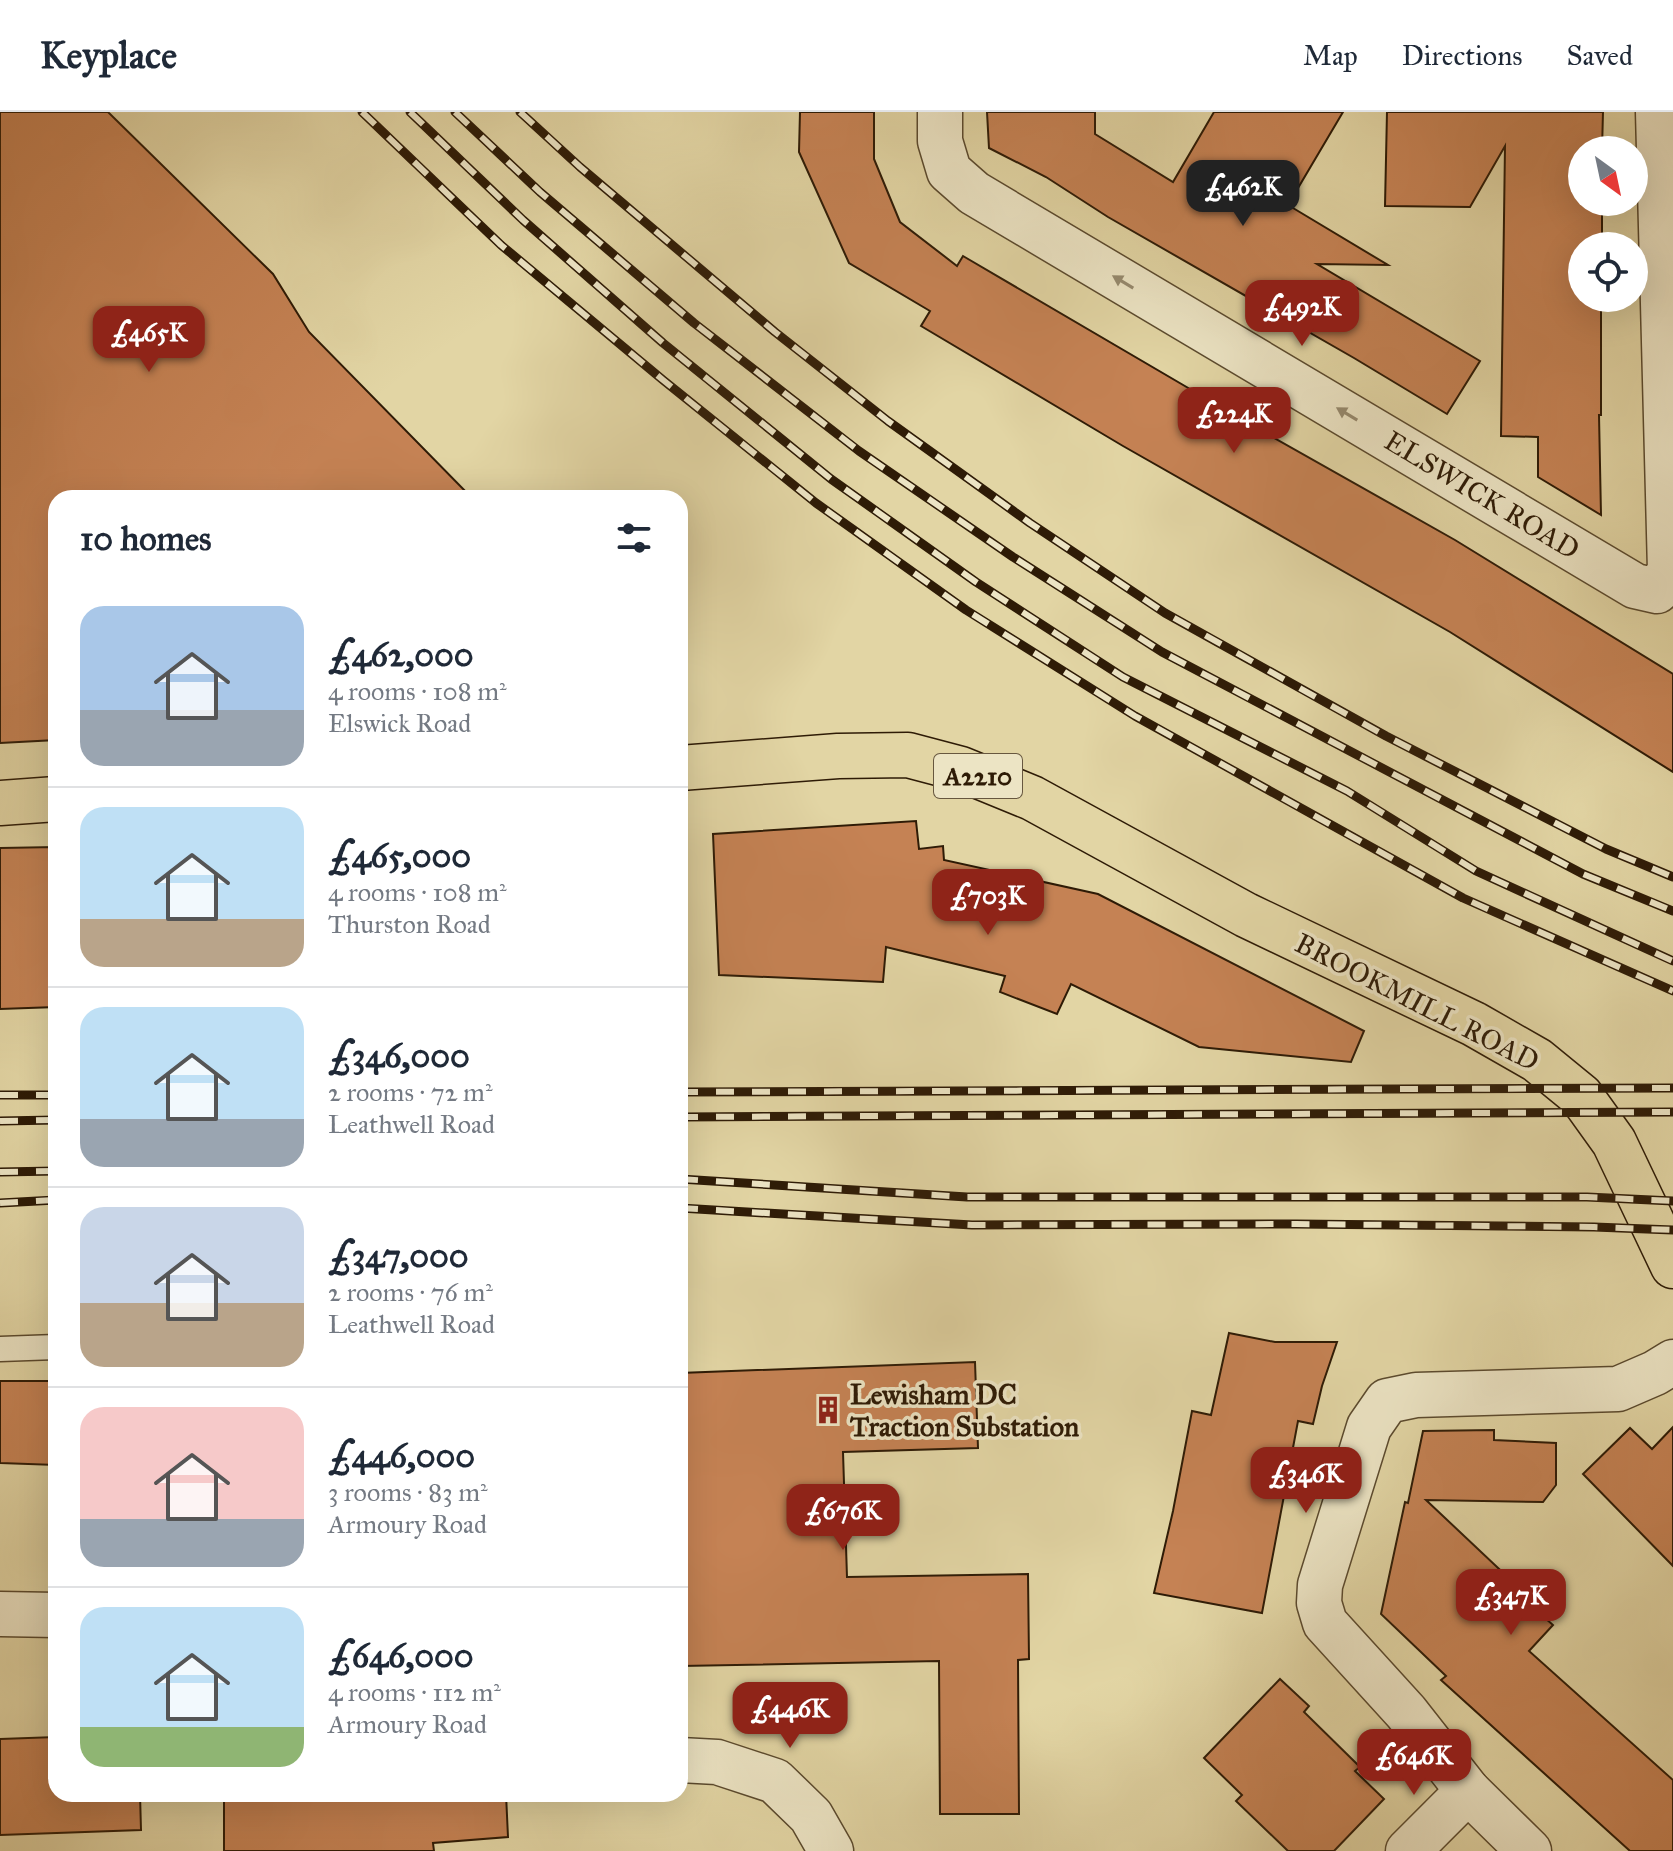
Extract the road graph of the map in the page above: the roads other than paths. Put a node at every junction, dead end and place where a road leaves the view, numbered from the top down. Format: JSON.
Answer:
{"nodes":[{"id":1,"x":940,"y":112,"type":"edge"},
{"id":2,"x":1658,"y":112,"type":"edge"},
{"id":3,"x":688,"y":767,"type":"edge"},
{"id":4,"x":48,"y":800,"type":"edge"},
{"id":5,"x":0,"y":803,"type":"edge"},
{"id":6,"x":1673,"y":1266,"type":"edge"},
{"id":7,"x":48,"y":1347,"type":"edge"},
{"id":8,"x":0,"y":1349,"type":"edge"},
{"id":9,"x":1673,"y":1362,"type":"edge"},
{"id":10,"x":0,"y":1614,"type":"edge"},
{"id":11,"x":48,"y":1615,"type":"edge"},
{"id":12,"x":688,"y":1760,"type":"edge"},
{"id":13,"x":1468,"y":1791,"type":"junction"},
{"id":14,"x":831,"y":1851,"type":"edge"},
{"id":15,"x":1408,"y":1851,"type":"edge"},
{"id":16,"x":1529,"y":1851,"type":"edge"}],
"edges":[{"from":2,"to":1,"type":"street","name":"ELSWICK ROAD","one_way":true},
{"from":3,"to":6,"type":"main road","name":"BROOKMILL ROAD","number":"A2210"},
{"from":4,"to":5,"type":"main road"},
{"from":7,"to":8,"type":"lane"},
{"from":9,"to":13,"type":"street"},
{"from":10,"to":11,"type":"street"},
{"from":12,"to":14,"type":"street"},
{"from":13,"to":15,"type":"street"},
{"from":13,"to":16,"type":"street"}]}
